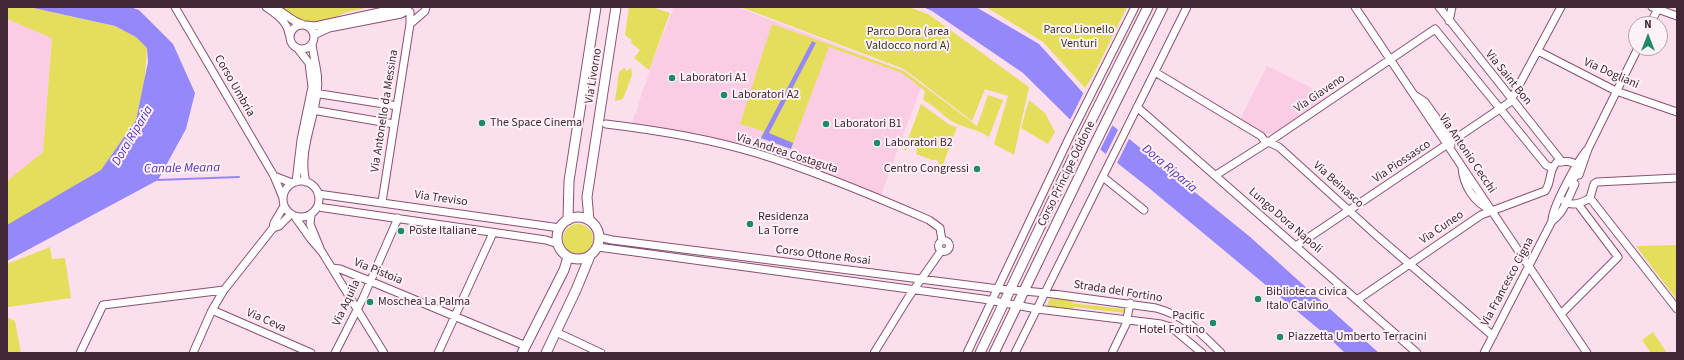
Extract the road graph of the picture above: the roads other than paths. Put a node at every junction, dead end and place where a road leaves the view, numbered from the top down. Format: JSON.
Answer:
{"nodes":[{"id":1,"x":175,"y":7,"type":"edge"},
{"id":2,"x":266,"y":7,"type":"edge"},
{"id":3,"x":272,"y":7,"type":"edge"},
{"id":4,"x":426,"y":7,"type":"edge"},
{"id":5,"x":596,"y":7,"type":"edge"},
{"id":6,"x":616,"y":7,"type":"edge"},
{"id":7,"x":1135,"y":7,"type":"edge"},
{"id":8,"x":1148,"y":7,"type":"edge"},
{"id":9,"x":1163,"y":7,"type":"edge"},
{"id":10,"x":1187,"y":7,"type":"edge"},
{"id":11,"x":1355,"y":7,"type":"edge"},
{"id":12,"x":1439,"y":7,"type":"edge"},
{"id":13,"x":1452,"y":7,"type":"edge"},
{"id":14,"x":1561,"y":7,"type":"edge"},
{"id":15,"x":1656,"y":8,"type":"edge"},
{"id":16,"x":407,"y":9,"type":"edge"},
{"id":17,"x":419,"y":14,"type":"junction"},
{"id":18,"x":1677,"y":16,"type":"edge"},
{"id":19,"x":1449,"y":21,"type":"junction"},
{"id":20,"x":410,"y":24,"type":"junction"},
{"id":21,"x":304,"y":25,"type":"junction"},
{"id":22,"x":1435,"y":29,"type":"joint"},
{"id":23,"x":290,"y":34,"type":"junction"},
{"id":24,"x":314,"y":35,"type":"junction"},
{"id":25,"x":312,"y":44,"type":"junction"},
{"id":26,"x":298,"y":49,"type":"junction"},
{"id":27,"x":1538,"y":51,"type":"junction"},
{"id":28,"x":1634,"y":56,"type":"edge"},
{"id":29,"x":1390,"y":60,"type":"junction"},
{"id":30,"x":1155,"y":72,"type":"junction"},
{"id":31,"x":1616,"y":90,"type":"junction"},
{"id":32,"x":315,"y":93,"type":"junction"},
{"id":33,"x":1511,"y":101,"type":"junction"},
{"id":34,"x":397,"y":106,"type":"junction"},
{"id":35,"x":1137,"y":107,"type":"junction"},
{"id":36,"x":1502,"y":107,"type":"junction"},
{"id":37,"x":312,"y":108,"type":"junction"},
{"id":38,"x":1677,"y":112,"type":"edge"},
{"id":39,"x":394,"y":124,"type":"junction"},
{"id":40,"x":606,"y":124,"type":"dead end"},
{"id":41,"x":1268,"y":142,"type":"junction"},
{"id":42,"x":1449,"y":143,"type":"junction"},
{"id":43,"x":1588,"y":149,"type":"junction"},
{"id":44,"x":1562,"y":162,"type":"junction"},
{"id":45,"x":1577,"y":165,"type":"junction"},
{"id":46,"x":1552,"y":168,"type":"junction"},
{"id":47,"x":1216,"y":175,"type":"junction"},
{"id":48,"x":274,"y":176,"type":"junction"},
{"id":49,"x":1103,"y":177,"type":"junction"},
{"id":50,"x":1677,"y":178,"type":"edge"},
{"id":51,"x":294,"y":182,"type":"junction"},
{"id":52,"x":306,"y":182,"type":"junction"},
{"id":53,"x":1570,"y":185,"type":"junction"},
{"id":54,"x":318,"y":194,"type":"junction"},
{"id":55,"x":283,"y":198,"type":"junction"},
{"id":56,"x":1590,"y":198,"type":"junction"},
{"id":57,"x":382,"y":202,"type":"junction"},
{"id":58,"x":1566,"y":203,"type":"junction"},
{"id":59,"x":1578,"y":204,"type":"junction"},
{"id":60,"x":284,"y":206,"type":"junction"},
{"id":61,"x":318,"y":207,"type":"junction"},
{"id":62,"x":1144,"y":210,"type":"dead end"},
{"id":63,"x":1350,"y":210,"type":"junction"},
{"id":64,"x":1491,"y":210,"type":"junction"},
{"id":65,"x":311,"y":214,"type":"junction"},
{"id":66,"x":293,"y":216,"type":"junction"},
{"id":67,"x":398,"y":218,"type":"junction"},
{"id":68,"x":568,"y":220,"type":"junction"},
{"id":69,"x":589,"y":220,"type":"junction"},
{"id":70,"x":1552,"y":221,"type":"junction"},
{"id":71,"x":273,"y":228,"type":"junction"},
{"id":72,"x":560,"y":228,"type":"junction"},
{"id":73,"x":493,"y":233,"type":"junction"},
{"id":74,"x":599,"y":237,"type":"junction"},
{"id":75,"x":558,"y":244,"type":"junction"},
{"id":76,"x":1296,"y":246,"type":"junction"},
{"id":77,"x":598,"y":247,"type":"junction"},
{"id":78,"x":322,"y":252,"type":"junction"},
{"id":79,"x":590,"y":256,"type":"junction"},
{"id":80,"x":568,"y":257,"type":"junction"},
{"id":81,"x":1410,"y":264,"type":"junction"},
{"id":82,"x":1528,"y":267,"type":"junction"},
{"id":83,"x":332,"y":268,"type":"junction"},
{"id":84,"x":921,"y":280,"type":"junction"},
{"id":85,"x":370,"y":281,"type":"junction"},
{"id":86,"x":914,"y":289,"type":"junction"},
{"id":87,"x":998,"y":289,"type":"junction"},
{"id":88,"x":224,"y":290,"type":"junction"},
{"id":89,"x":1010,"y":290,"type":"junction"},
{"id":90,"x":1024,"y":291,"type":"junction"},
{"id":91,"x":1046,"y":293,"type":"junction"},
{"id":92,"x":992,"y":300,"type":"junction"},
{"id":93,"x":1357,"y":300,"type":"junction"},
{"id":94,"x":1004,"y":302,"type":"junction"},
{"id":95,"x":1130,"y":303,"type":"junction"},
{"id":96,"x":1017,"y":305,"type":"junction"},
{"id":97,"x":357,"y":309,"type":"junction"},
{"id":98,"x":1037,"y":309,"type":"junction"},
{"id":99,"x":1677,"y":309,"type":"edge"},
{"id":100,"x":212,"y":310,"type":"junction"},
{"id":101,"x":1561,"y":314,"type":"junction"},
{"id":102,"x":455,"y":316,"type":"junction"},
{"id":103,"x":1127,"y":320,"type":"junction"},
{"id":104,"x":556,"y":332,"type":"junction"},
{"id":105,"x":1492,"y":336,"type":"junction"},
{"id":106,"x":524,"y":350,"type":"edge"},
{"id":107,"x":80,"y":353,"type":"edge"},
{"id":108,"x":193,"y":353,"type":"edge"},
{"id":109,"x":311,"y":353,"type":"edge"},
{"id":110,"x":335,"y":353,"type":"edge"},
{"id":111,"x":384,"y":353,"type":"edge"},
{"id":112,"x":438,"y":353,"type":"edge"},
{"id":113,"x":546,"y":353,"type":"edge"},
{"id":114,"x":601,"y":353,"type":"edge"},
{"id":115,"x":874,"y":353,"type":"edge"},
{"id":116,"x":967,"y":353,"type":"edge"},
{"id":117,"x":980,"y":353,"type":"edge"},
{"id":118,"x":994,"y":353,"type":"edge"},
{"id":119,"x":1015,"y":353,"type":"edge"},
{"id":120,"x":1112,"y":353,"type":"edge"},
{"id":121,"x":1202,"y":353,"type":"edge"},
{"id":122,"x":1221,"y":353,"type":"edge"},
{"id":123,"x":1417,"y":353,"type":"edge"},
{"id":124,"x":1484,"y":353,"type":"edge"},
{"id":125,"x":1586,"y":353,"type":"edge"}],
"edges":[{"from":1,"to":48,"type":"street","name":"Corso Umbria"},
{"from":2,"to":23,"type":"street"},
{"from":3,"to":21,"type":"street"},
{"from":4,"to":17,"type":"street"},
{"from":5,"to":68,"type":"main road","name":"Via Livorno"},
{"from":6,"to":69,"type":"main road","name":"Via Livorno"},
{"from":7,"to":87,"type":"street","name":"Corso Principe Oddone"},
{"from":8,"to":89,"type":"main road","name":"Corso Principe Oddone"},
{"from":9,"to":90,"type":"main road","name":"Corso Principe Oddone"},
{"from":10,"to":30,"type":"street"},
{"from":11,"to":29,"type":"street","name":"Via Antonio Cecchi"},
{"from":12,"to":19,"type":"street","name":"Via Saint Bon"},
{"from":13,"to":19,"type":"street"},
{"from":14,"to":27,"type":"street"},
{"from":15,"to":18,"type":"street"},
{"from":16,"to":17,"type":"street"},
{"from":16,"to":20,"type":"street","name":"Via Antonello da Messina"},
{"from":16,"to":21,"type":"street"},
{"from":16,"to":24,"type":"street"},
{"from":17,"to":20,"type":"street"},
{"from":19,"to":33,"type":"street","name":"Via Saint Bon"},
{"from":20,"to":34,"type":"street","name":"Via Antonello da Messina"},
{"from":21,"to":23,"type":"street"},
{"from":21,"to":24,"type":"street"},
{"from":22,"to":29,"type":"street","name":"Via Giaveno"},
{"from":22,"to":36,"type":"street","name":"Via Saint Bon"},
{"from":23,"to":26,"type":"street"},
{"from":24,"to":25,"type":"street"},
{"from":25,"to":26,"type":"street"},
{"from":25,"to":32,"type":"street"},
{"from":26,"to":32,"type":"street"},
{"from":27,"to":31,"type":"street","name":"Via Dogliani"},
{"from":27,"to":33,"type":"street"},
{"from":28,"to":31,"type":"street","name":"Via Francesco Cigna"},
{"from":29,"to":41,"type":"street","name":"Via Giaveno"},
{"from":29,"to":42,"type":"street","name":"Via Antonio Cecchi"},
{"from":30,"to":35,"type":"street"},
{"from":30,"to":41,"type":"street","name":"Via Beinasco"},
{"from":31,"to":38,"type":"street","name":"Via Dogliani"},
{"from":31,"to":43,"type":"street","name":"Via Francesco Cigna"},
{"from":32,"to":34,"type":"street"},
{"from":32,"to":37,"type":"street"},
{"from":33,"to":36,"type":"street","name":"Via Piossasco"},
{"from":33,"to":44,"type":"street","name":"Via Saint Bon"},
{"from":34,"to":39,"type":"street","name":"Via Antonello da Messina"},
{"from":35,"to":47,"type":"street","name":"Lungo Dora Napoli"},
{"from":35,"to":49,"type":"street"},
{"from":36,"to":42,"type":"street","name":"Via Piossasco"},
{"from":36,"to":46,"type":"street","name":"Via Saint Bon"},
{"from":37,"to":39,"type":"street"},
{"from":37,"to":51,"type":"street"},
{"from":37,"to":52,"type":"street"},
{"from":39,"to":57,"type":"street","name":"Via Antonello da Messina"},
{"from":40,"to":84,"type":"street","name":"Via Andrea Costaguta"},
{"from":41,"to":47,"type":"street","name":"Via Giaveno"},
{"from":41,"to":63,"type":"street","name":"Via Beinasco"},
{"from":42,"to":63,"type":"street","name":"Via Piossasco"},
{"from":42,"to":64,"type":"street","name":"Via Antonio Cecchi"},
{"from":43,"to":45,"type":"street","name":"Via Francesco Cigna"},
{"from":43,"to":53,"type":"street","name":"Via Francesco Cigna"},
{"from":44,"to":45,"type":"street"},
{"from":44,"to":46,"type":"street"},
{"from":45,"to":53,"type":"street","name":"Via Francesco Cigna"},
{"from":46,"to":64,"type":"street","name":"Via Cuneo"},
{"from":47,"to":76,"type":"street","name":"Lungo Dora Napoli"},
{"from":48,"to":51,"type":"street"},
{"from":48,"to":55,"type":"street","name":"Corso Umbria"},
{"from":49,"to":62,"type":"street"},
{"from":49,"to":91,"type":"street"},
{"from":50,"to":56,"type":"street"},
{"from":51,"to":52,"type":"street"},
{"from":51,"to":55,"type":"street"},
{"from":52,"to":54,"type":"street"},
{"from":53,"to":58,"type":"street","name":"Via Francesco Cigna"},
{"from":53,"to":70,"type":"street","name":"Via Francesco Cigna"},
{"from":54,"to":57,"type":"street","name":"Via Treviso"},
{"from":54,"to":61,"type":"street"},
{"from":55,"to":60,"type":"street","name":"Corso Umbria"},
{"from":56,"to":59,"type":"street"},
{"from":56,"to":99,"type":"street"},
{"from":57,"to":72,"type":"street","name":"Via Treviso"},
{"from":58,"to":59,"type":"street"},
{"from":58,"to":70,"type":"street","name":"Via Francesco Cigna"},
{"from":59,"to":101,"type":"street"},
{"from":60,"to":66,"type":"street"},
{"from":60,"to":71,"type":"street"},
{"from":61,"to":65,"type":"street"},
{"from":61,"to":67,"type":"street"},
{"from":63,"to":76,"type":"street","name":"Via Piossasco"},
{"from":63,"to":81,"type":"street","name":"Via Beinasco"},
{"from":64,"to":81,"type":"street","name":"Via Cuneo"},
{"from":64,"to":82,"type":"street","name":"Via Antonio Cecchi"},
{"from":65,"to":66,"type":"street"},
{"from":65,"to":78,"type":"street"},
{"from":66,"to":71,"type":"street"},
{"from":66,"to":78,"type":"street"},
{"from":67,"to":73,"type":"street"},
{"from":67,"to":85,"type":"street","name":"Via Aquila"},
{"from":68,"to":69,"type":"main road"},
{"from":68,"to":72,"type":"main road"},
{"from":69,"to":74,"type":"main road"},
{"from":70,"to":82,"type":"street","name":"Via Francesco Cigna"},
{"from":71,"to":88,"type":"street"},
{"from":72,"to":75,"type":"main road"},
{"from":73,"to":75,"type":"street"},
{"from":73,"to":102,"type":"street"},
{"from":74,"to":77,"type":"main road"},
{"from":74,"to":84,"type":"street","name":"Corso Ottone Rosai"},
{"from":75,"to":80,"type":"main road"},
{"from":76,"to":93,"type":"street","name":"Lungo Dora Napoli"},
{"from":77,"to":79,"type":"main road"},
{"from":77,"to":86,"type":"street","name":"Corso Ottone Rosai"},
{"from":78,"to":83,"type":"street"},
{"from":79,"to":80,"type":"main road"},
{"from":79,"to":104,"type":"main road"},
{"from":80,"to":106,"type":"main road"},
{"from":81,"to":93,"type":"street","name":"Via Cuneo"},
{"from":81,"to":105,"type":"street","name":"Via Beinasco"},
{"from":82,"to":101,"type":"street","name":"Via Antonio Cecchi"},
{"from":82,"to":105,"type":"street","name":"Via Francesco Cigna"},
{"from":83,"to":85,"type":"street","name":"Via Pistoia"},
{"from":83,"to":97,"type":"street"},
{"from":84,"to":86,"type":"street"},
{"from":84,"to":87,"type":"street","name":"Corso Ottone Rosai"},
{"from":85,"to":97,"type":"street","name":"Via Aquila"},
{"from":85,"to":102,"type":"street","name":"Via Pistoia"},
{"from":86,"to":92,"type":"street","name":"Corso Ottone Rosai"},
{"from":86,"to":115,"type":"street"},
{"from":87,"to":89,"type":"street","name":"Corso Ottone Rosai"},
{"from":87,"to":92,"type":"street","name":"Corso Principe Oddone"},
{"from":88,"to":100,"type":"street"},
{"from":88,"to":107,"type":"street"},
{"from":89,"to":90,"type":"street","name":"Corso Ottone Rosai"},
{"from":89,"to":94,"type":"main road","name":"Corso Principe Oddone"},
{"from":90,"to":91,"type":"street","name":"Corso Ottone Rosai"},
{"from":90,"to":96,"type":"main road","name":"Corso Principe Oddone"},
{"from":91,"to":95,"type":"street","name":"Strada del Fortino"},
{"from":91,"to":98,"type":"street"},
{"from":92,"to":94,"type":"street","name":"Corso Ottone Rosai"},
{"from":92,"to":116,"type":"street","name":"Corso Principe Oddone"},
{"from":93,"to":123,"type":"street","name":"Lungo Dora Napoli"},
{"from":94,"to":96,"type":"street","name":"Corso Ottone Rosai"},
{"from":94,"to":117,"type":"main road","name":"Corso Principe Oddone"},
{"from":95,"to":103,"type":"street"},
{"from":95,"to":122,"type":"street","name":"Strada del Fortino"},
{"from":96,"to":98,"type":"street","name":"Corso Ottone Rosai"},
{"from":96,"to":118,"type":"main road","name":"Corso Principe Oddone"},
{"from":97,"to":110,"type":"street","name":"Via Aquila"},
{"from":97,"to":111,"type":"street"},
{"from":98,"to":103,"type":"street","name":"Strada del Fortino"},
{"from":98,"to":119,"type":"street"},
{"from":100,"to":108,"type":"street"},
{"from":100,"to":109,"type":"street","name":"Via Ceva"},
{"from":101,"to":125,"type":"street","name":"Via Antonio Cecchi"},
{"from":102,"to":106,"type":"street","name":"Via Pistoia"},
{"from":102,"to":112,"type":"street"},
{"from":103,"to":120,"type":"street"},
{"from":103,"to":121,"type":"street","name":"Strada del Fortino"},
{"from":104,"to":113,"type":"main road"},
{"from":104,"to":114,"type":"street"},
{"from":105,"to":124,"type":"street","name":"Via Francesco Cigna"}]}
